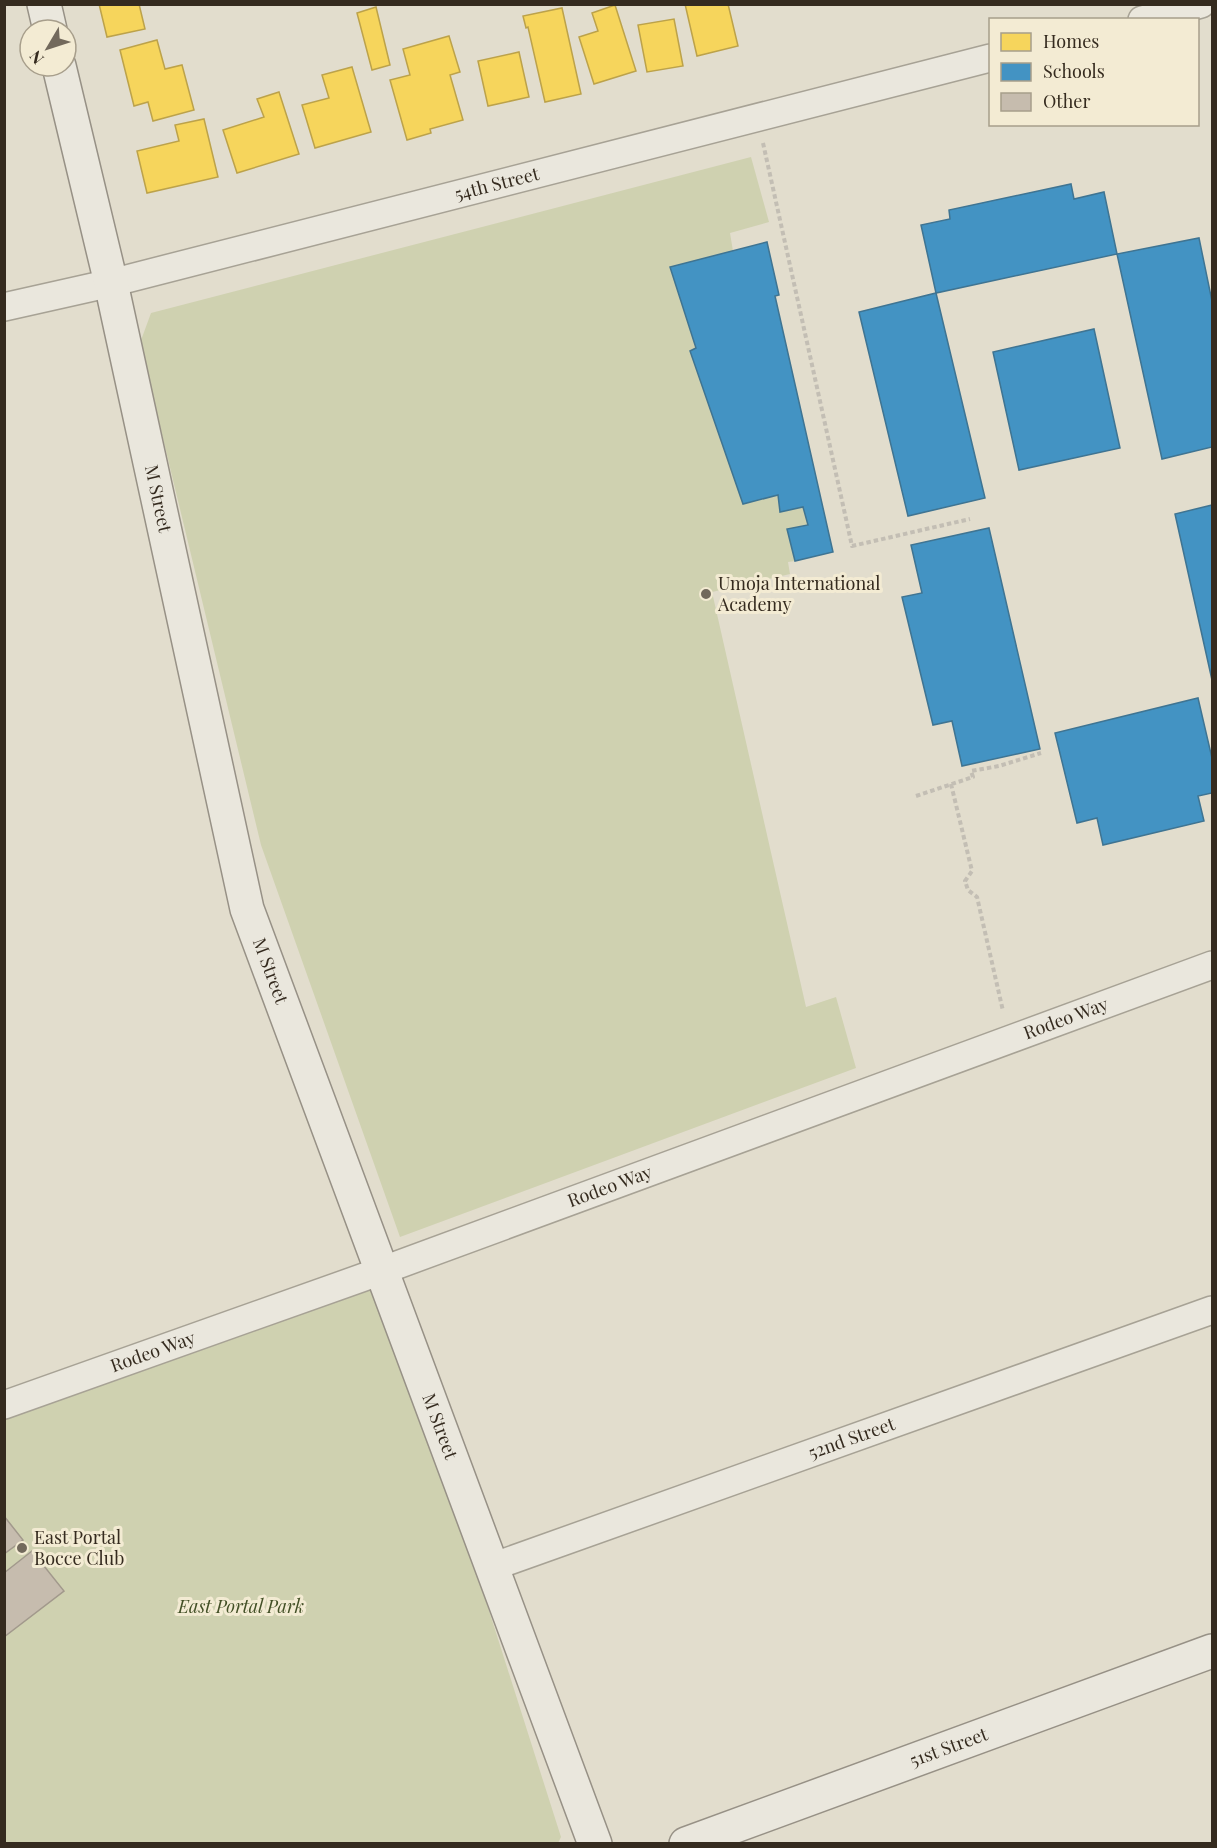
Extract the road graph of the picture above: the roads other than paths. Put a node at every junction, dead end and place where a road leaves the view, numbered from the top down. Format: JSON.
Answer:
{"nodes":[{"id":1,"x":1201,"y":4,"type":"edge"},
{"id":2,"x":1149,"y":18,"type":"edge"},
{"id":3,"x":989,"y":58,"type":"edge"},
{"id":4,"x":62,"y":78,"type":"edge"},
{"id":5,"x":111,"y":283,"type":"junction"},
{"id":6,"x":4,"y":307,"type":"edge"},
{"id":7,"x":1212,"y":965,"type":"edge"},
{"id":8,"x":381,"y":1271,"type":"junction"},
{"id":9,"x":1212,"y":1310,"type":"edge"},
{"id":10,"x":4,"y":1405,"type":"edge"},
{"id":11,"x":492,"y":1567,"type":"junction"},
{"id":12,"x":1212,"y":1651,"type":"edge"},
{"id":13,"x":595,"y":1844,"type":"edge"},
{"id":14,"x":686,"y":1844,"type":"edge"}],
"edges":[{"from":1,"to":2,"type":"street"},
{"from":3,"to":5,"type":"street","name":"54th Street"},
{"from":4,"to":5,"type":"street","name":"M Street"},
{"from":5,"to":6,"type":"street","name":"54th Street"},
{"from":5,"to":8,"type":"street","name":"M Street"},
{"from":7,"to":8,"type":"street","name":"Rodeo Way"},
{"from":8,"to":10,"type":"street","name":"Rodeo Way"},
{"from":8,"to":11,"type":"street","name":"M Street"},
{"from":9,"to":11,"type":"street","name":"52nd Street"},
{"from":11,"to":13,"type":"street","name":"M Street"},
{"from":12,"to":14,"type":"street","name":"51st Street"}]}
